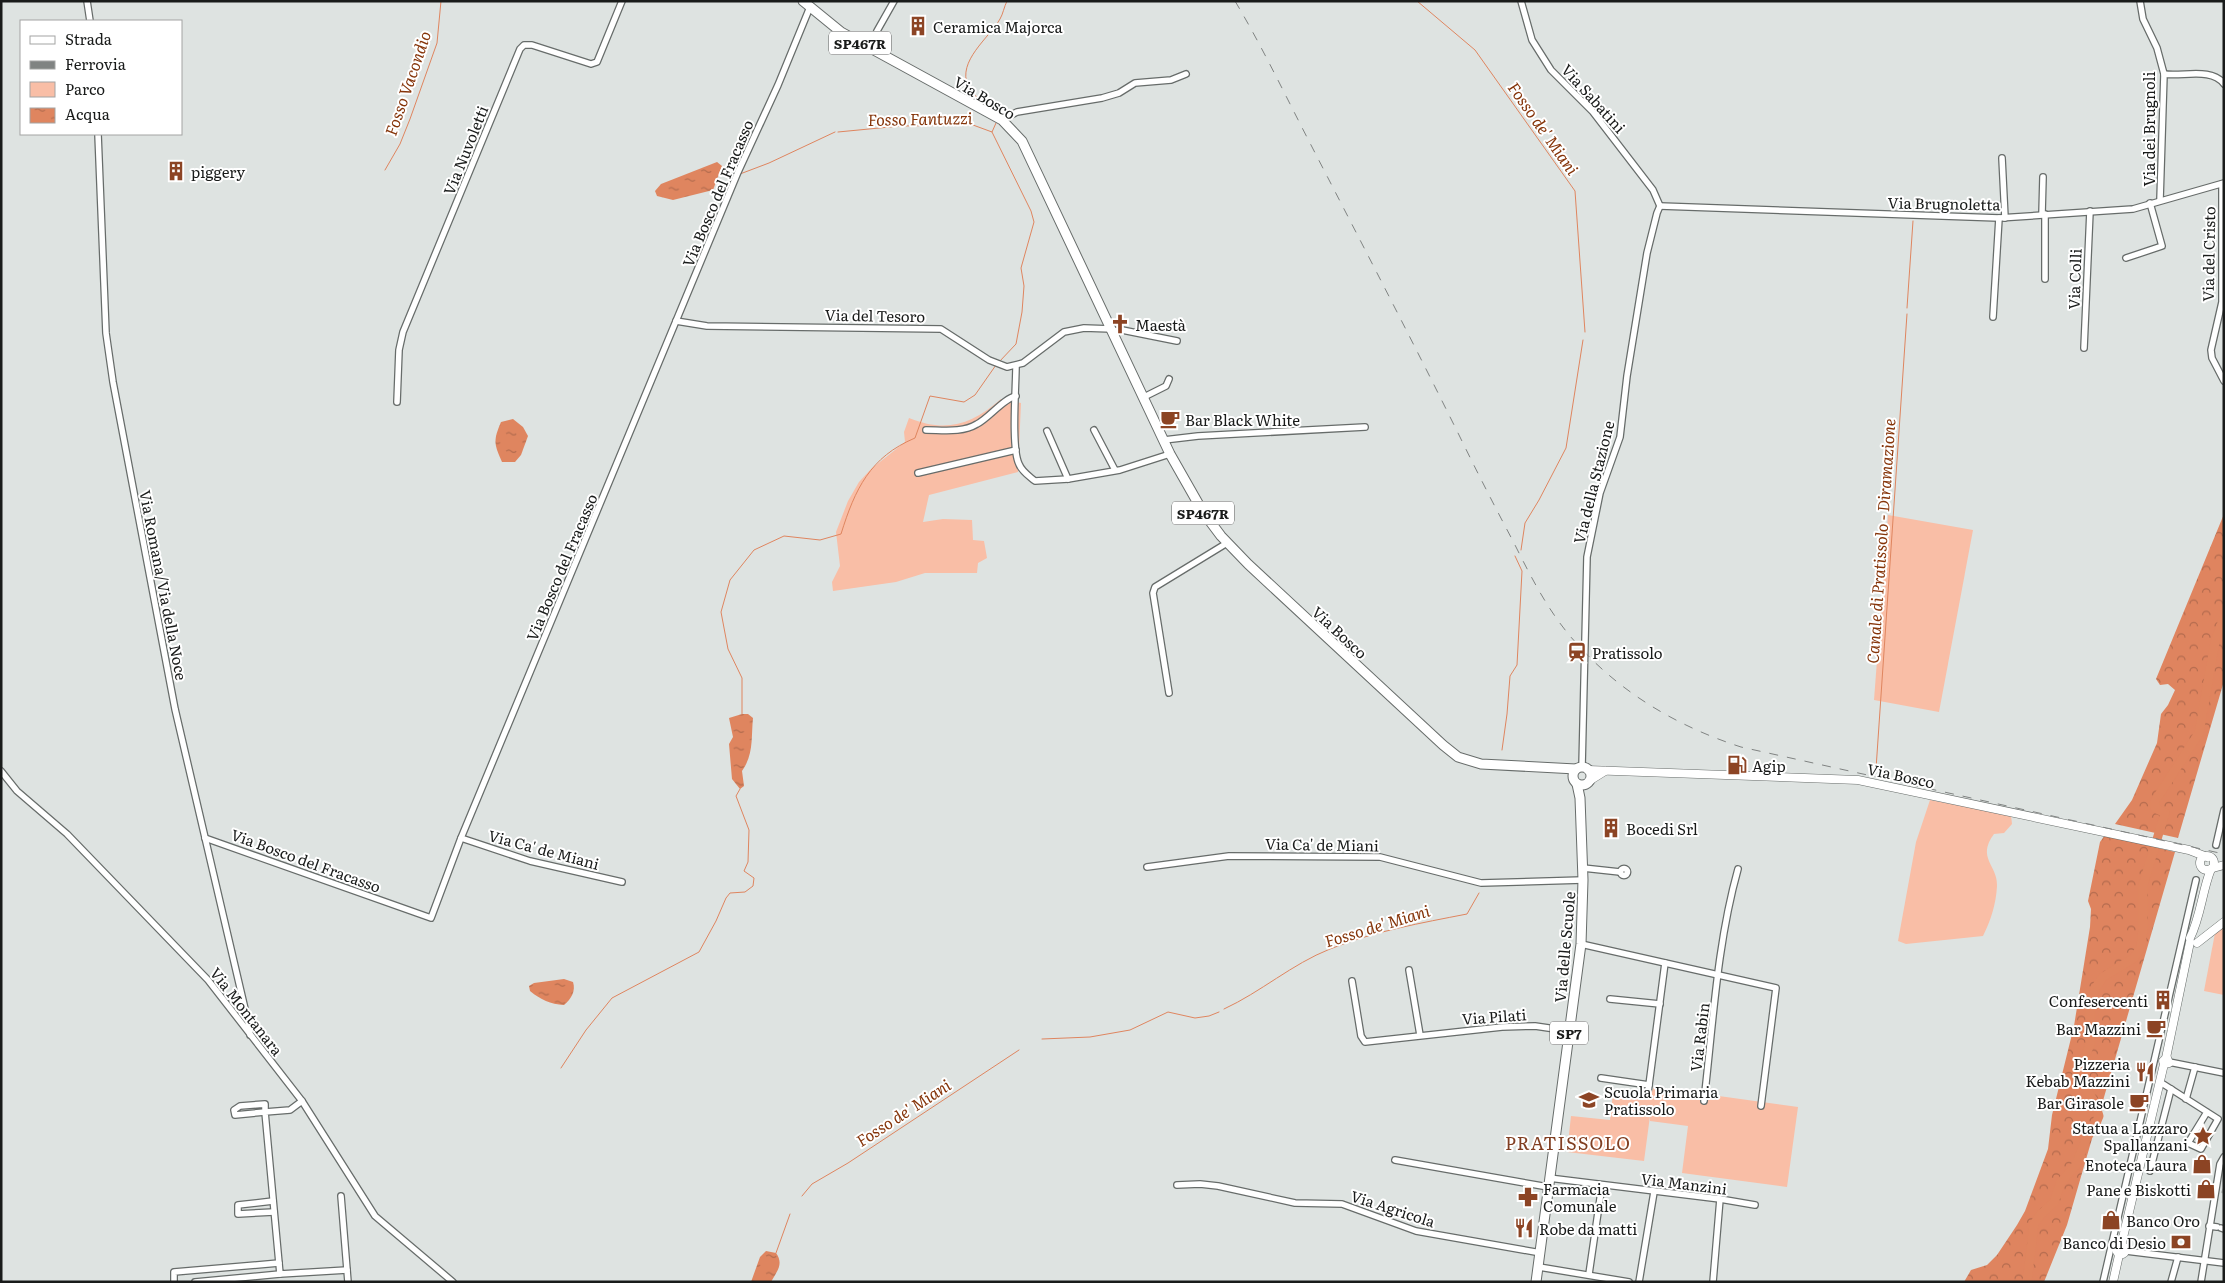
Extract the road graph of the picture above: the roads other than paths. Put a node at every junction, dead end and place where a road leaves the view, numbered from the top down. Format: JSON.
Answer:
{"nodes":[{"id":1,"x":87,"y":1,"type":"edge"},
{"id":2,"x":622,"y":1,"type":"edge"},
{"id":3,"x":894,"y":1,"type":"edge"},
{"id":4,"x":1521,"y":1,"type":"edge"},
{"id":5,"x":2140,"y":1,"type":"edge"},
{"id":6,"x":806,"y":4,"type":"edge"},
{"id":7,"x":90,"y":20,"type":"edge"},
{"id":8,"x":870,"y":49,"type":"junction"},
{"id":9,"x":1186,"y":74,"type":"dead end"},
{"id":10,"x":2164,"y":74,"type":"junction"},
{"id":11,"x":2224,"y":84,"type":"edge"},
{"id":12,"x":998,"y":118,"type":"junction"},
{"id":13,"x":98,"y":135,"type":"edge"},
{"id":14,"x":2002,"y":158,"type":"dead end"},
{"id":15,"x":2043,"y":177,"type":"dead end"},
{"id":16,"x":2223,"y":183,"type":"edge"},
{"id":17,"x":2160,"y":200,"type":"junction"},
{"id":18,"x":2150,"y":203,"type":"junction"},
{"id":19,"x":1660,"y":206,"type":"junction"},
{"id":20,"x":2090,"y":211,"type":"junction"},
{"id":21,"x":2044,"y":214,"type":"junction"},
{"id":22,"x":2002,"y":218,"type":"junction"},
{"id":23,"x":2222,"y":234,"type":"edge"},
{"id":24,"x":2126,"y":258,"type":"dead end"},
{"id":25,"x":2044,"y":279,"type":"dead end"},
{"id":26,"x":1993,"y":317,"type":"dead end"},
{"id":27,"x":676,"y":321,"type":"junction"},
{"id":28,"x":1113,"y":330,"type":"junction"},
{"id":29,"x":1177,"y":341,"type":"dead end"},
{"id":30,"x":2084,"y":348,"type":"dead end"},
{"id":31,"x":1016,"y":366,"type":"junction"},
{"id":32,"x":1169,"y":379,"type":"dead end"},
{"id":33,"x":2224,"y":381,"type":"edge"},
{"id":34,"x":1016,"y":396,"type":"junction"},
{"id":35,"x":1144,"y":397,"type":"junction"},
{"id":36,"x":397,"y":402,"type":"dead end"},
{"id":37,"x":1365,"y":427,"type":"dead end"},
{"id":38,"x":926,"y":430,"type":"dead end"},
{"id":39,"x":1094,"y":430,"type":"dead end"},
{"id":40,"x":1047,"y":431,"type":"dead end"},
{"id":41,"x":1164,"y":440,"type":"junction"},
{"id":42,"x":1016,"y":450,"type":"junction"},
{"id":43,"x":1170,"y":454,"type":"junction"},
{"id":44,"x":1115,"y":470,"type":"junction"},
{"id":45,"x":918,"y":473,"type":"dead end"},
{"id":46,"x":1068,"y":479,"type":"junction"},
{"id":47,"x":1228,"y":543,"type":"junction"},
{"id":48,"x":1169,"y":693,"type":"dead end"},
{"id":49,"x":1549,"y":769,"type":"junction"},
{"id":50,"x":1582,"y":769,"type":"junction"},
{"id":51,"x":1610,"y":770,"type":"junction"},
{"id":52,"x":1,"y":771,"type":"edge"},
{"id":53,"x":1575,"y":782,"type":"junction"},
{"id":54,"x":1589,"y":782,"type":"junction"},
{"id":55,"x":1580,"y":798,"type":"junction"},
{"id":56,"x":2224,"y":810,"type":"edge"},
{"id":57,"x":205,"y":838,"type":"junction"},
{"id":58,"x":461,"y":838,"type":"junction"},
{"id":59,"x":2216,"y":845,"type":"dead end"},
{"id":60,"x":2224,"y":860,"type":"edge"},
{"id":61,"x":2208,"y":865,"type":"junction"},
{"id":62,"x":2224,"y":865,"type":"edge"},
{"id":63,"x":1147,"y":867,"type":"dead end"},
{"id":64,"x":1583,"y":868,"type":"junction"},
{"id":65,"x":1738,"y":869,"type":"dead end"},
{"id":66,"x":1620,"y":872,"type":"dead end"},
{"id":67,"x":1583,"y":880,"type":"junction"},
{"id":68,"x":2196,"y":880,"type":"dead end"},
{"id":69,"x":622,"y":882,"type":"dead end"},
{"id":70,"x":2224,"y":922,"type":"edge"},
{"id":71,"x":2194,"y":940,"type":"junction"},
{"id":72,"x":1581,"y":944,"type":"junction"},
{"id":73,"x":1665,"y":963,"type":"junction"},
{"id":74,"x":1409,"y":970,"type":"dead end"},
{"id":75,"x":1718,"y":975,"type":"junction"},
{"id":76,"x":1352,"y":981,"type":"dead end"},
{"id":77,"x":1610,"y":999,"type":"dead end"},
{"id":78,"x":1660,"y":1004,"type":"junction"},
{"id":79,"x":1569,"y":1031,"type":"junction"},
{"id":80,"x":250,"y":1035,"type":"junction"},
{"id":81,"x":1420,"y":1035,"type":"junction"},
{"id":82,"x":2166,"y":1061,"type":"junction"},
{"id":83,"x":2195,"y":1067,"type":"junction"},
{"id":84,"x":2224,"y":1073,"type":"edge"},
{"id":85,"x":1601,"y":1078,"type":"dead end"},
{"id":86,"x":2160,"y":1082,"type":"junction"},
{"id":87,"x":1649,"y":1085,"type":"junction"},
{"id":88,"x":2171,"y":1088,"type":"junction"},
{"id":89,"x":1648,"y":1092,"type":"dead end"},
{"id":90,"x":2186,"y":1099,"type":"junction"},
{"id":91,"x":302,"y":1101,"type":"junction"},
{"id":92,"x":1704,"y":1101,"type":"dead end"},
{"id":93,"x":1760,"y":1106,"type":"dead end"},
{"id":94,"x":266,"y":1112,"type":"junction"},
{"id":95,"x":2207,"y":1112,"type":"junction"},
{"id":96,"x":2224,"y":1157,"type":"edge"},
{"id":97,"x":1395,"y":1160,"type":"dead end"},
{"id":98,"x":2150,"y":1171,"type":"dead end"},
{"id":99,"x":2221,"y":1173,"type":"edge"},
{"id":100,"x":1549,"y":1183,"type":"junction"},
{"id":101,"x":1178,"y":1184,"type":"dead end"},
{"id":102,"x":1602,"y":1185,"type":"junction"},
{"id":103,"x":1654,"y":1192,"type":"junction"},
{"id":104,"x":340,"y":1196,"type":"dead end"},
{"id":105,"x":1720,"y":1199,"type":"junction"},
{"id":106,"x":273,"y":1201,"type":"junction"},
{"id":107,"x":1755,"y":1205,"type":"dead end"},
{"id":108,"x":274,"y":1212,"type":"junction"},
{"id":109,"x":2209,"y":1226,"type":"junction"},
{"id":110,"x":2221,"y":1228,"type":"edge"},
{"id":111,"x":2122,"y":1250,"type":"junction"},
{"id":112,"x":1541,"y":1253,"type":"junction"},
{"id":113,"x":2178,"y":1257,"type":"junction"},
{"id":114,"x":2206,"y":1260,"type":"junction"},
{"id":115,"x":279,"y":1263,"type":"junction"},
{"id":116,"x":2224,"y":1263,"type":"edge"},
{"id":117,"x":1539,"y":1267,"type":"junction"},
{"id":118,"x":346,"y":1270,"type":"junction"},
{"id":119,"x":280,"y":1274,"type":"junction"},
{"id":120,"x":1589,"y":1274,"type":"junction"},
{"id":121,"x":174,"y":1282,"type":"edge"},
{"id":122,"x":195,"y":1282,"type":"edge"},
{"id":123,"x":348,"y":1282,"type":"edge"},
{"id":124,"x":453,"y":1282,"type":"edge"},
{"id":125,"x":1536,"y":1282,"type":"edge"},
{"id":126,"x":1629,"y":1282,"type":"edge"},
{"id":127,"x":1639,"y":1282,"type":"edge"},
{"id":128,"x":1713,"y":1282,"type":"edge"},
{"id":129,"x":2104,"y":1282,"type":"edge"},
{"id":130,"x":2113,"y":1282,"type":"edge"},
{"id":131,"x":2171,"y":1282,"type":"edge"},
{"id":132,"x":2201,"y":1282,"type":"edge"}],
"edges":[{"from":1,"to":7,"type":"street"},
{"from":2,"to":36,"type":"street","name":"Via Nuvoletti"},
{"from":3,"to":8,"type":"street"},
{"from":4,"to":19,"type":"street","name":"Via Sabatini"},
{"from":5,"to":10,"type":"street","name":"Via dei Brugnoli"},
{"from":6,"to":8,"type":"main road","name":"Via Bosco","number":"SP467R"},
{"from":6,"to":27,"type":"street","name":"Via Bosco del Fracasso"},
{"from":8,"to":12,"type":"main road","name":"Via Bosco","number":"SP467R"},
{"from":9,"to":12,"type":"street"},
{"from":10,"to":11,"type":"street"},
{"from":10,"to":17,"type":"street","name":"Via dei Brugnoli"},
{"from":12,"to":28,"type":"main road","name":"Via Bosco","number":"SP467R"},
{"from":13,"to":57,"type":"street","name":"Via Romana/Via della Noce"},
{"from":14,"to":22,"type":"street"},
{"from":15,"to":21,"type":"street"},
{"from":16,"to":17,"type":"street","name":"Via Brugnoletta"},
{"from":16,"to":23,"type":"street","name":"Via del Cristo"},
{"from":17,"to":18,"type":"street","name":"Via Brugnoletta"},
{"from":18,"to":20,"type":"street","name":"Via Brugnoletta"},
{"from":18,"to":24,"type":"street"},
{"from":19,"to":22,"type":"street","name":"Via Brugnoletta"},
{"from":19,"to":50,"type":"street","name":"Via della Stazione"},
{"from":20,"to":21,"type":"street","name":"Via Brugnoletta"},
{"from":20,"to":30,"type":"street","name":"Via Colli"},
{"from":21,"to":22,"type":"street","name":"Via Brugnoletta"},
{"from":21,"to":25,"type":"street"},
{"from":22,"to":26,"type":"street"},
{"from":23,"to":33,"type":"street","name":"Via del Cristo"},
{"from":27,"to":31,"type":"street","name":"Via del Tesoro"},
{"from":27,"to":58,"type":"street","name":"Via Bosco del Fracasso"},
{"from":28,"to":29,"type":"street"},
{"from":28,"to":31,"type":"street"},
{"from":28,"to":35,"type":"main road","name":"Via Bosco","number":"SP467R"},
{"from":31,"to":34,"type":"street"},
{"from":32,"to":35,"type":"street"},
{"from":34,"to":38,"type":"street"},
{"from":34,"to":42,"type":"street"},
{"from":35,"to":41,"type":"main road","name":"Via Bosco","number":"SP467R"},
{"from":37,"to":41,"type":"street"},
{"from":39,"to":44,"type":"street"},
{"from":40,"to":46,"type":"street"},
{"from":41,"to":43,"type":"main road","name":"Via Bosco","number":"SP467R"},
{"from":42,"to":45,"type":"street"},
{"from":42,"to":46,"type":"street"},
{"from":43,"to":44,"type":"street"},
{"from":43,"to":47,"type":"main road","name":"Via Bosco","number":"SP467R"},
{"from":44,"to":46,"type":"street"},
{"from":47,"to":48,"type":"street"},
{"from":47,"to":49,"type":"main road","name":"Via Bosco","number":"SP467R"},
{"from":49,"to":50,"type":"main road","name":"Via Bosco","number":"SP467R"},
{"from":49,"to":53,"type":"main road","name":"Via Bosco","number":"SP467R"},
{"from":50,"to":51,"type":"main road","name":"Via Bosco","number":"SP467R"},
{"from":50,"to":53,"type":"main road"},
{"from":50,"to":54,"type":"main road"},
{"from":51,"to":54,"type":"main road"},
{"from":51,"to":61,"type":"main road","name":"Via Bosco","number":"SP467R"},
{"from":52,"to":80,"type":"street","name":"Via Montanara"},
{"from":53,"to":54,"type":"main road"},
{"from":53,"to":55,"type":"main road","name":"Via delle Scuole","number":"SP7"},
{"from":54,"to":55,"type":"main road"},
{"from":55,"to":64,"type":"main road","name":"Via delle Scuole","number":"SP7"},
{"from":56,"to":59,"type":"street"},
{"from":57,"to":58,"type":"street","name":"Via Bosco del Fracasso"},
{"from":57,"to":80,"type":"street","name":"Via Romana/Via della Noce"},
{"from":58,"to":69,"type":"street","name":"Via Ca' de Miani"},
{"from":60,"to":61,"type":"main road","number":"SP467R"},
{"from":61,"to":62,"type":"main road"},
{"from":61,"to":71,"type":"main road"},
{"from":63,"to":67,"type":"street","name":"Via Ca' de Miani"},
{"from":64,"to":66,"type":"street"},
{"from":64,"to":67,"type":"main road","name":"Via delle Scuole","number":"SP7"},
{"from":65,"to":75,"type":"street","name":"Via Rabin"},
{"from":67,"to":72,"type":"main road","name":"Via delle Scuole","number":"SP7"},
{"from":68,"to":129,"type":"street"},
{"from":70,"to":71,"type":"main road"},
{"from":71,"to":82,"type":"main road"},
{"from":72,"to":73,"type":"street"},
{"from":72,"to":79,"type":"main road","name":"Via delle Scuole","number":"SP7"},
{"from":73,"to":75,"type":"street"},
{"from":73,"to":78,"type":"street"},
{"from":74,"to":81,"type":"street"},
{"from":75,"to":92,"type":"street","name":"Via Rabin"},
{"from":75,"to":93,"type":"street"},
{"from":76,"to":81,"type":"street","name":"Via Pilati"},
{"from":77,"to":78,"type":"street"},
{"from":78,"to":87,"type":"street"},
{"from":79,"to":81,"type":"street","name":"Via Pilati"},
{"from":79,"to":100,"type":"main road","name":"Via delle Scuole","number":"SP7"},
{"from":80,"to":91,"type":"street","name":"Via Montanara"},
{"from":82,"to":83,"type":"street"},
{"from":82,"to":86,"type":"main road"},
{"from":83,"to":84,"type":"street"},
{"from":83,"to":90,"type":"street"},
{"from":85,"to":87,"type":"street"},
{"from":86,"to":88,"type":"street"},
{"from":86,"to":111,"type":"main road"},
{"from":87,"to":89,"type":"street"},
{"from":88,"to":90,"type":"street"},
{"from":88,"to":98,"type":"street"},
{"from":90,"to":95,"type":"street"},
{"from":91,"to":94,"type":"street"},
{"from":91,"to":124,"type":"street","name":"Via Montanara"},
{"from":94,"to":94,"type":"street"},
{"from":94,"to":106,"type":"street"},
{"from":95,"to":95,"type":"street"},
{"from":96,"to":99,"type":"street"},
{"from":97,"to":100,"type":"street"},
{"from":99,"to":109,"type":"street"},
{"from":100,"to":102,"type":"street","name":"Via Manzini"},
{"from":100,"to":112,"type":"main road","name":"Via delle Scuole","number":"SP7"},
{"from":101,"to":112,"type":"street","name":"Via Agricola"},
{"from":102,"to":103,"type":"street","name":"Via Manzini"},
{"from":102,"to":120,"type":"street"},
{"from":103,"to":105,"type":"street","name":"Via Manzini"},
{"from":103,"to":127,"type":"street"},
{"from":104,"to":118,"type":"street"},
{"from":105,"to":107,"type":"street","name":"Via Manzini"},
{"from":105,"to":128,"type":"street"},
{"from":106,"to":108,"type":"street"},
{"from":106,"to":108,"type":"street"},
{"from":108,"to":115,"type":"street"},
{"from":109,"to":110,"type":"street"},
{"from":109,"to":114,"type":"street"},
{"from":111,"to":113,"type":"street"},
{"from":111,"to":130,"type":"main road"},
{"from":112,"to":117,"type":"main road","name":"Via delle Scuole","number":"SP7"},
{"from":113,"to":114,"type":"street"},
{"from":113,"to":131,"type":"street"},
{"from":114,"to":116,"type":"street"},
{"from":114,"to":132,"type":"street"},
{"from":115,"to":119,"type":"street"},
{"from":115,"to":121,"type":"street"},
{"from":117,"to":120,"type":"street"},
{"from":117,"to":125,"type":"main road","name":"Via delle Scuole","number":"SP7"},
{"from":118,"to":119,"type":"street"},
{"from":118,"to":123,"type":"street"},
{"from":119,"to":122,"type":"street"},
{"from":120,"to":126,"type":"street"}]}
